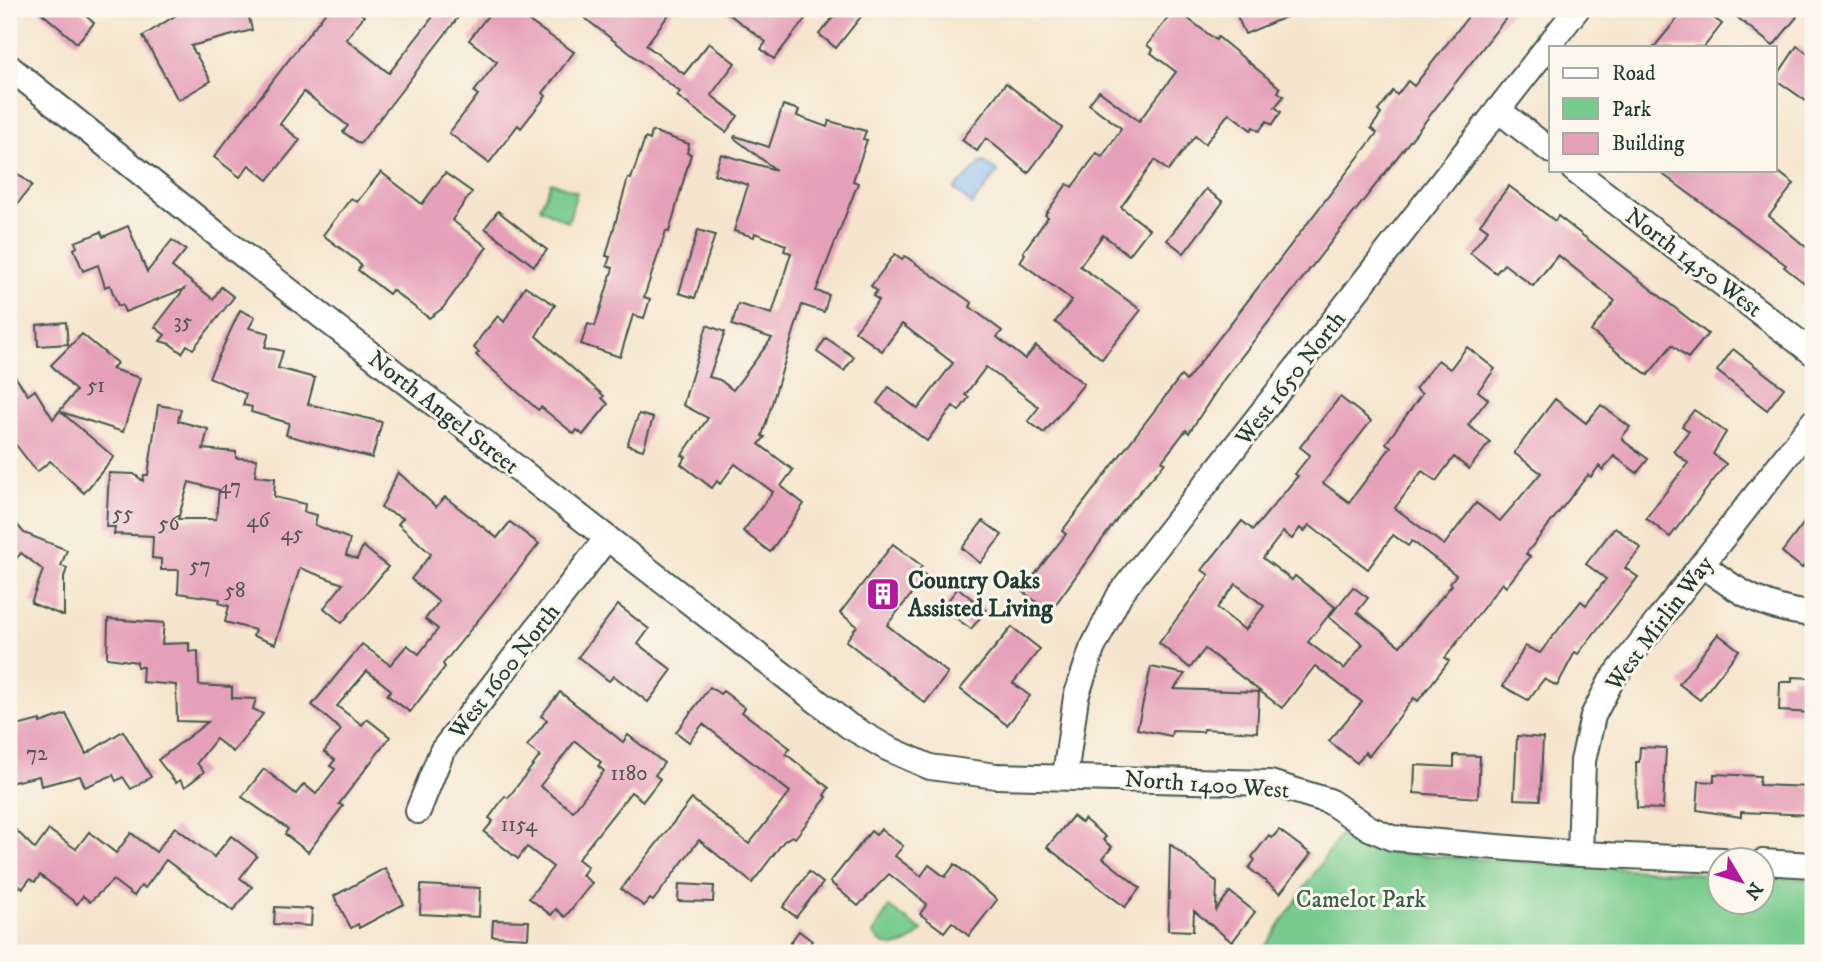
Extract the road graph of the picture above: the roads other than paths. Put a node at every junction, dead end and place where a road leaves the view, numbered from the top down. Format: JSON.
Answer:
{"nodes":[{"id":1,"x":1577,"y":9,"type":"edge"},
{"id":2,"x":9,"y":67,"type":"edge"},
{"id":3,"x":1498,"y":110,"type":"junction"},
{"id":4,"x":1549,"y":149,"type":"edge"},
{"id":5,"x":1577,"y":172,"type":"edge"},
{"id":6,"x":1813,"y":353,"type":"edge"},
{"id":7,"x":1813,"y":422,"type":"edge"},
{"id":8,"x":606,"y":539,"type":"junction"},
{"id":9,"x":1703,"y":565,"type":"junction"},
{"id":10,"x":1813,"y":614,"type":"edge"},
{"id":11,"x":930,"y":767,"type":"joint"},
{"id":12,"x":1065,"y":776,"type":"junction"},
{"id":13,"x":418,"y":811,"type":"dead end"},
{"id":14,"x":1580,"y":854,"type":"junction"},
{"id":15,"x":1706,"y":859,"type":"edge"},
{"id":16,"x":1776,"y":863,"type":"edge"},
{"id":17,"x":1813,"y":865,"type":"edge"}],
"edges":[{"from":1,"to":3,"type":"street","name":"West 1650 North"},
{"from":2,"to":8,"type":"street","name":"North Angel Street"},
{"from":3,"to":4,"type":"street"},
{"from":3,"to":12,"type":"street","name":"West 1650 North"},
{"from":5,"to":6,"type":"street","name":"North 1450 West"},
{"from":7,"to":9,"type":"street","name":"West Mirlin Way"},
{"from":8,"to":11,"type":"street","name":"North Angel Street"},
{"from":8,"to":13,"type":"street","name":"West 1600 North"},
{"from":9,"to":10,"type":"street"},
{"from":9,"to":14,"type":"street","name":"West Mirlin Way"},
{"from":11,"to":12,"type":"street","name":"North 1400 West"},
{"from":12,"to":14,"type":"street","name":"North 1400 West"},
{"from":14,"to":15,"type":"street","name":"North 1400 West"},
{"from":16,"to":17,"type":"street"}]}
